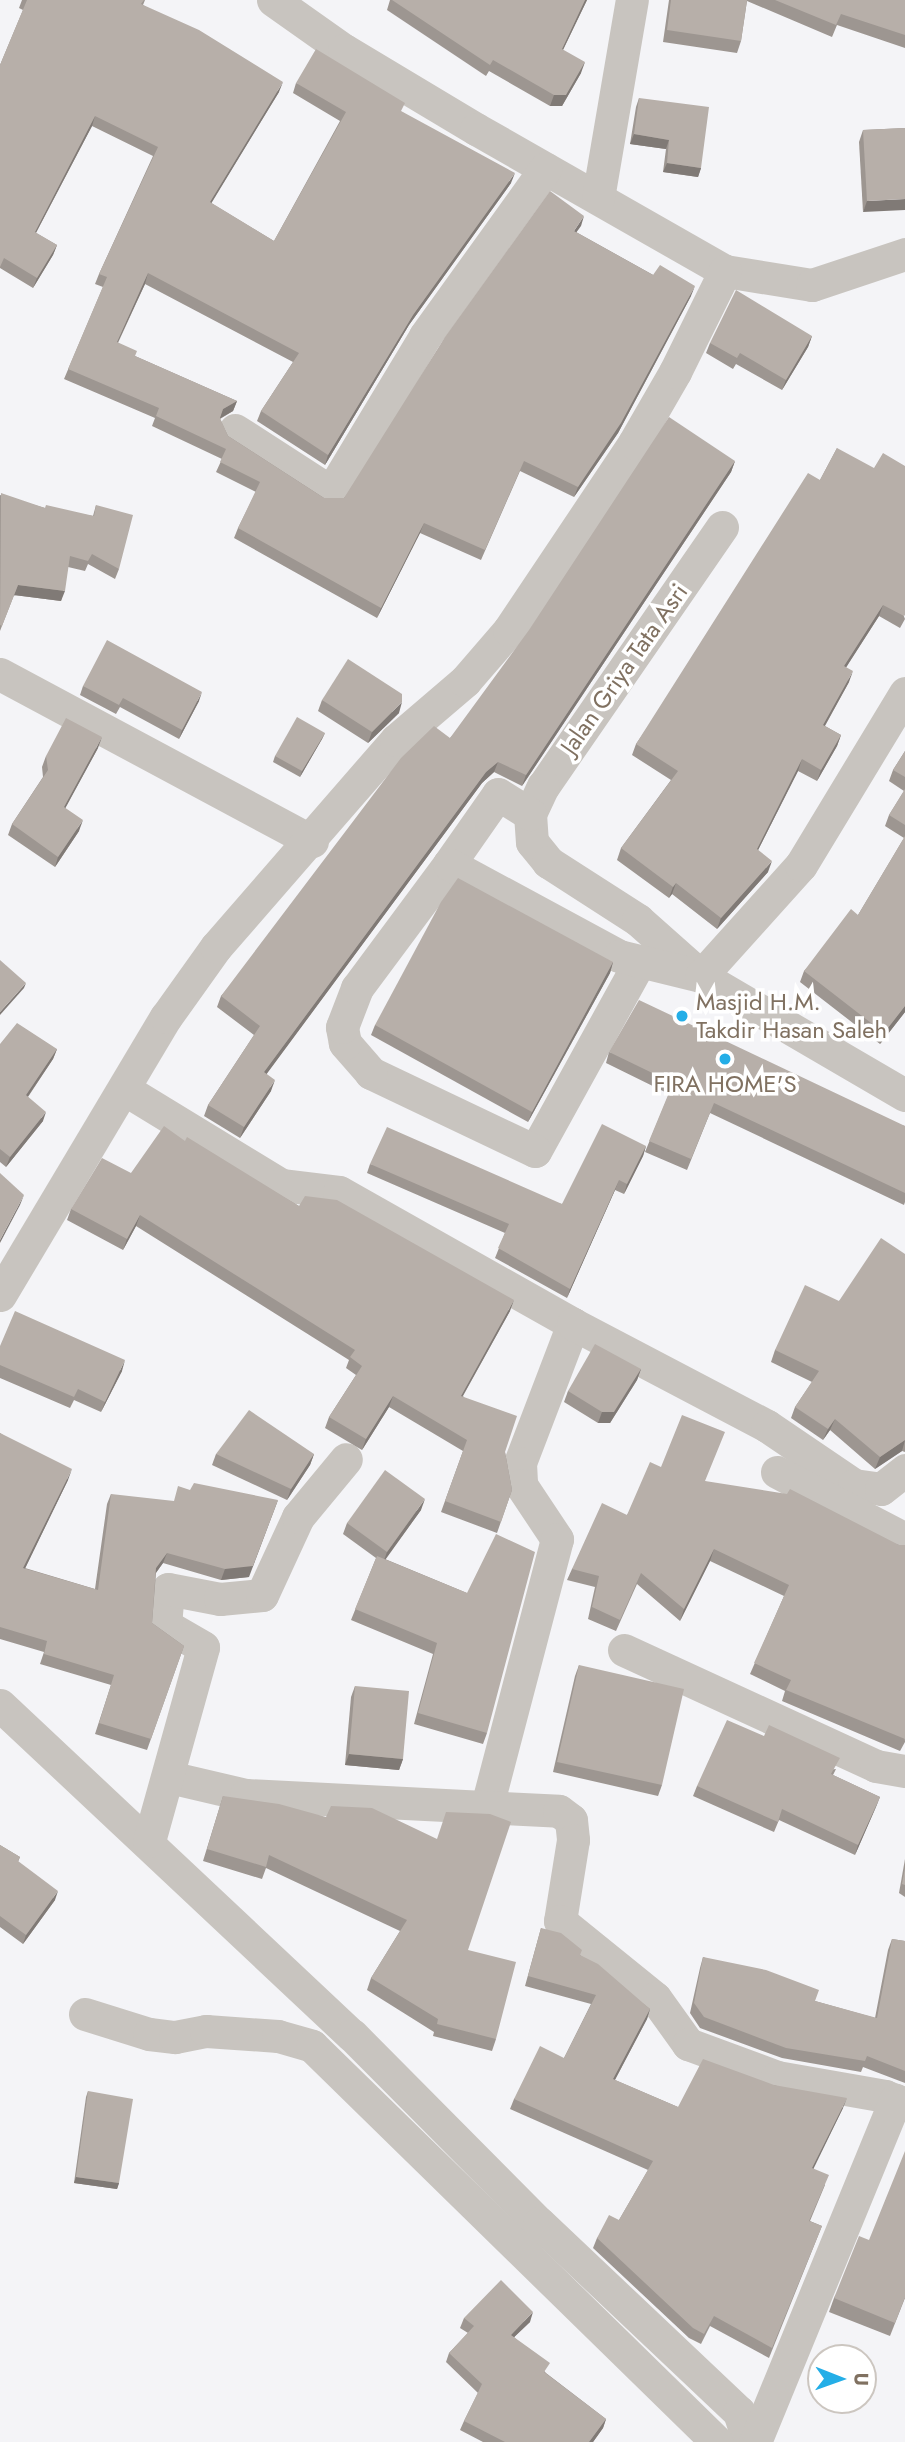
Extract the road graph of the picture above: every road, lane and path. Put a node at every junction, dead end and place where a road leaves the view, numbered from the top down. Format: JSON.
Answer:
{"nodes":[{"id":1,"x":273,"y":0,"type":"edge"},
{"id":2,"x":632,"y":0,"type":"edge"},
{"id":3,"x":545,"y":169,"type":"junction"},
{"id":4,"x":598,"y":198,"type":"junction"},
{"id":5,"x":905,"y":254,"type":"edge"},
{"id":6,"x":724,"y":271,"type":"junction"},
{"id":7,"x":235,"y":430,"type":"dead end"},
{"id":8,"x":722,"y":527,"type":"dead end"},
{"id":9,"x":0,"y":674,"type":"edge"},
{"id":10,"x":903,"y":703,"type":"edge"},
{"id":11,"x":530,"y":814,"type":"junction"},
{"id":12,"x":312,"y":841,"type":"junction"},
{"id":13,"x":449,"y":864,"type":"junction"},
{"id":14,"x":640,"y":961,"type":"junction"},
{"id":15,"x":701,"y":976,"type":"junction"},
{"id":16,"x":124,"y":1089,"type":"junction"},
{"id":17,"x":905,"y":1095,"type":"edge"},
{"id":18,"x":0,"y":1295,"type":"edge"},
{"id":19,"x":573,"y":1324,"type":"junction"},
{"id":20,"x":346,"y":1459,"type":"dead end"},
{"id":21,"x":905,"y":1470,"type":"edge"},
{"id":22,"x":776,"y":1472,"type":"dead end"},
{"id":23,"x":905,"y":1539,"type":"edge"},
{"id":24,"x":624,"y":1650,"type":"dead end"},
{"id":25,"x":0,"y":1705,"type":"edge"},
{"id":26,"x":905,"y":1771,"type":"edge"},
{"id":27,"x":169,"y":1777,"type":"junction"},
{"id":28,"x":487,"y":1806,"type":"junction"},
{"id":29,"x":149,"y":1841,"type":"junction"},
{"id":30,"x":85,"y":2014,"type":"dead end"},
{"id":31,"x":900,"y":2102,"type":"edge"},
{"id":32,"x":717,"y":2442,"type":"edge"},
{"id":33,"x":749,"y":2442,"type":"edge"},
{"id":34,"x":755,"y":2442,"type":"edge"}],
"edges":[{"from":1,"to":3,"type":"street"},
{"from":2,"to":4,"type":"street"},
{"from":3,"to":4,"type":"street"},
{"from":3,"to":7,"type":"street"},
{"from":4,"to":6,"type":"street"},
{"from":5,"to":6,"type":"street"},
{"from":6,"to":12,"type":"street"},
{"from":8,"to":11,"type":"street","name":"Jalan Griya Tata Asri"},
{"from":9,"to":12,"type":"street"},
{"from":10,"to":15,"type":"street"},
{"from":11,"to":13,"type":"street"},
{"from":11,"to":15,"type":"street"},
{"from":12,"to":16,"type":"street"},
{"from":13,"to":14,"type":"street"},
{"from":13,"to":14,"type":"street"},
{"from":14,"to":15,"type":"street"},
{"from":15,"to":17,"type":"street"},
{"from":16,"to":18,"type":"street"},
{"from":16,"to":19,"type":"street"},
{"from":19,"to":21,"type":"street"},
{"from":19,"to":28,"type":"street"},
{"from":20,"to":27,"type":"street"},
{"from":22,"to":23,"type":"street"},
{"from":24,"to":26,"type":"street"},
{"from":25,"to":29,"type":"street"},
{"from":27,"to":28,"type":"street"},
{"from":27,"to":29,"type":"street"},
{"from":28,"to":31,"type":"street"},
{"from":29,"to":33,"type":"street"},
{"from":30,"to":32,"type":"street"},
{"from":31,"to":34,"type":"street"}]}
